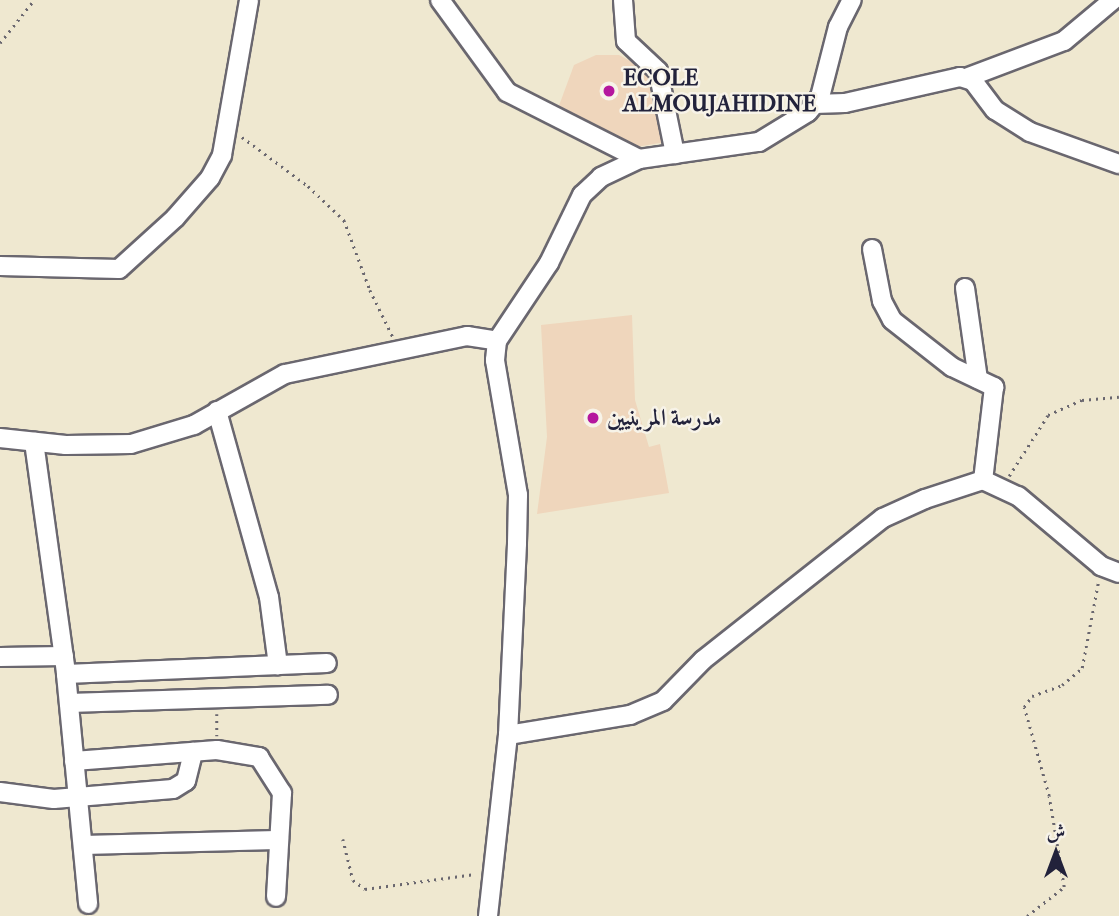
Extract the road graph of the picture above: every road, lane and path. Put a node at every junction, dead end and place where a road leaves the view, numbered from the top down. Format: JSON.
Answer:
{"nodes":[{"id":1,"x":34,"y":0,"type":"edge"},
{"id":2,"x":249,"y":0,"type":"edge"},
{"id":3,"x":440,"y":0,"type":"edge"},
{"id":4,"x":623,"y":0,"type":"edge"},
{"id":5,"x":852,"y":0,"type":"edge"},
{"id":6,"x":1112,"y":0,"type":"edge"},
{"id":7,"x":0,"y":43,"type":"edge"},
{"id":8,"x":966,"y":78,"type":"junction"},
{"id":9,"x":814,"y":104,"type":"junction"},
{"id":10,"x":230,"y":126,"type":"junction"},
{"id":11,"x":675,"y":154,"type":"junction"},
{"id":12,"x":639,"y":159,"type":"junction"},
{"id":13,"x":1119,"y":164,"type":"edge"},
{"id":14,"x":872,"y":249,"type":"dead end"},
{"id":15,"x":0,"y":266,"type":"edge"},
{"id":16,"x":965,"y":288,"type":"dead end"},
{"id":17,"x":497,"y":341,"type":"junction"},
{"id":18,"x":400,"y":353,"type":"junction"},
{"id":19,"x":978,"y":379,"type":"junction"},
{"id":20,"x":1119,"y":397,"type":"edge"},
{"id":21,"x":217,"y":411,"type":"junction"},
{"id":22,"x":0,"y":438,"type":"edge"},
{"id":23,"x":34,"y":442,"type":"junction"},
{"id":24,"x":983,"y":481,"type":"junction"},
{"id":25,"x":1003,"y":486,"type":"junction"},
{"id":26,"x":1101,"y":566,"type":"junction"},
{"id":27,"x":1119,"y":573,"type":"edge"},
{"id":28,"x":64,"y":656,"type":"junction"},
{"id":29,"x":0,"y":657,"type":"edge"},
{"id":30,"x":327,"y":663,"type":"dead end"},
{"id":31,"x":278,"y":665,"type":"junction"},
{"id":32,"x":66,"y":674,"type":"junction"},
{"id":33,"x":328,"y":695,"type":"dead end"},
{"id":34,"x":216,"y":698,"type":"junction"},
{"id":35,"x":69,"y":703,"type":"junction"},
{"id":36,"x":508,"y":735,"type":"junction"},
{"id":37,"x":217,"y":750,"type":"junction"},
{"id":38,"x":193,"y":751,"type":"junction"},
{"id":39,"x":75,"y":761,"type":"junction"},
{"id":40,"x":0,"y":792,"type":"edge"},
{"id":41,"x":76,"y":797,"type":"junction"},
{"id":42,"x":343,"y":839,"type":"dead end"},
{"id":43,"x":277,"y":840,"type":"junction"},
{"id":44,"x":83,"y":845,"type":"junction"},
{"id":45,"x":492,"y":871,"type":"junction"},
{"id":46,"x":276,"y":897,"type":"dead end"},
{"id":47,"x":88,"y":904,"type":"dead end"},
{"id":48,"x":488,"y":916,"type":"edge"},
{"id":49,"x":1027,"y":916,"type":"edge"}],
"edges":[{"from":1,"to":7,"type":"path"},
{"from":2,"to":10,"type":"street"},
{"from":3,"to":12,"type":"street"},
{"from":4,"to":11,"type":"street"},
{"from":5,"to":9,"type":"street"},
{"from":6,"to":8,"type":"street"},
{"from":8,"to":9,"type":"street"},
{"from":8,"to":13,"type":"street"},
{"from":9,"to":11,"type":"street"},
{"from":10,"to":15,"type":"street"},
{"from":10,"to":18,"type":"path"},
{"from":11,"to":12,"type":"street"},
{"from":12,"to":17,"type":"street"},
{"from":14,"to":19,"type":"street"},
{"from":16,"to":19,"type":"street"},
{"from":17,"to":18,"type":"street"},
{"from":17,"to":36,"type":"street"},
{"from":18,"to":21,"type":"street"},
{"from":19,"to":24,"type":"street"},
{"from":20,"to":25,"type":"path"},
{"from":21,"to":23,"type":"street"},
{"from":21,"to":31,"type":"street"},
{"from":22,"to":23,"type":"street"},
{"from":23,"to":28,"type":"street"},
{"from":24,"to":25,"type":"street"},
{"from":24,"to":36,"type":"street"},
{"from":25,"to":26,"type":"street"},
{"from":26,"to":27,"type":"street"},
{"from":26,"to":49,"type":"path"},
{"from":28,"to":29,"type":"street"},
{"from":28,"to":32,"type":"street"},
{"from":30,"to":31,"type":"street"},
{"from":31,"to":32,"type":"street"},
{"from":32,"to":35,"type":"street"},
{"from":33,"to":34,"type":"street"},
{"from":34,"to":35,"type":"street"},
{"from":34,"to":37,"type":"path"},
{"from":35,"to":39,"type":"street"},
{"from":36,"to":45,"type":"street"},
{"from":37,"to":38,"type":"street"},
{"from":37,"to":43,"type":"street"},
{"from":38,"to":39,"type":"street"},
{"from":38,"to":41,"type":"street"},
{"from":39,"to":41,"type":"street"},
{"from":40,"to":41,"type":"street"},
{"from":41,"to":44,"type":"street"},
{"from":42,"to":45,"type":"path"},
{"from":43,"to":44,"type":"street"},
{"from":43,"to":46,"type":"street"},
{"from":44,"to":47,"type":"street"},
{"from":45,"to":48,"type":"street"}]}
